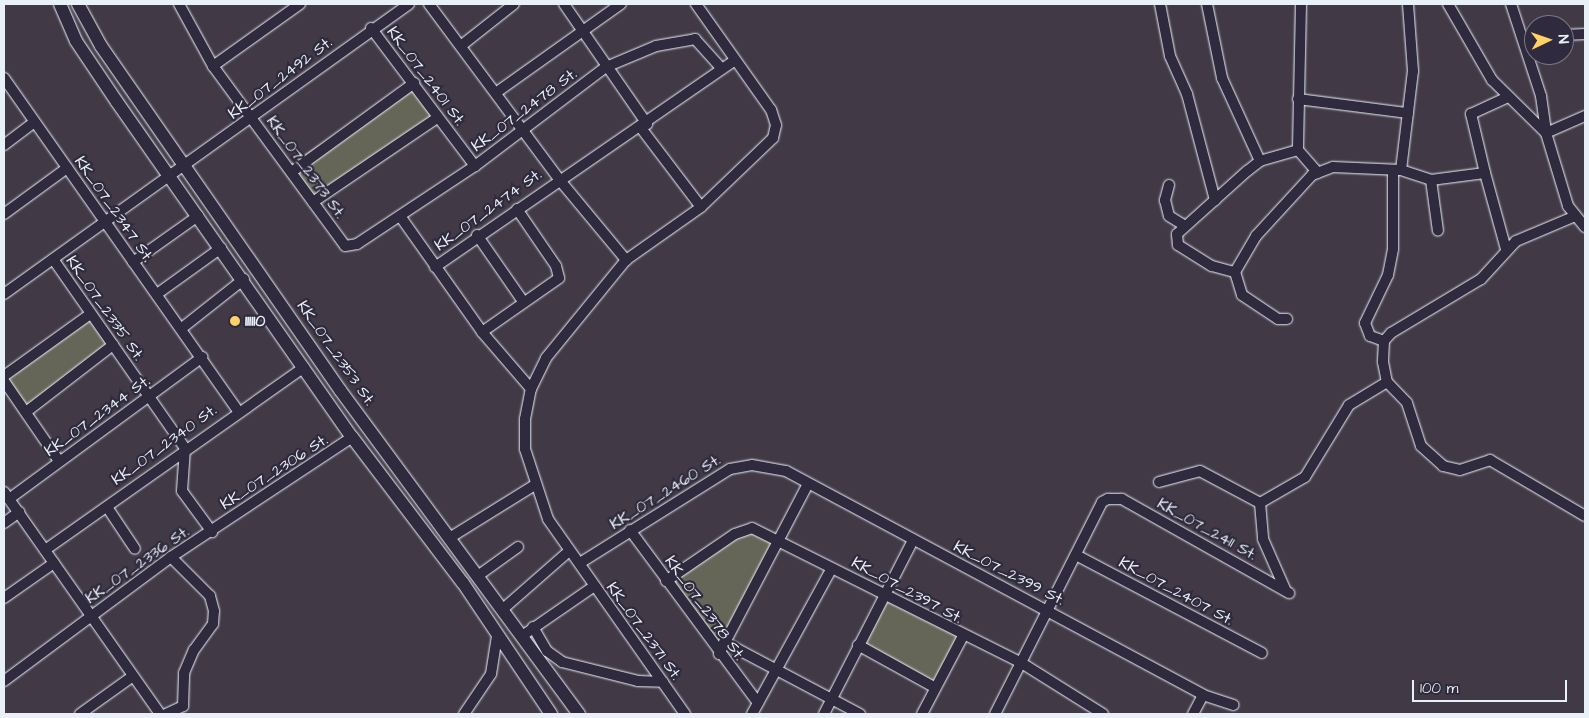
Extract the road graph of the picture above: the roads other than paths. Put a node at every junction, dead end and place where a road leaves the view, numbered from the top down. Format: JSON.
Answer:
{"nodes":[{"id":1,"x":60,"y":4,"type":"edge"},
{"id":2,"x":78,"y":4,"type":"edge"},
{"id":3,"x":180,"y":4,"type":"edge"},
{"id":4,"x":300,"y":4,"type":"edge"},
{"id":5,"x":409,"y":4,"type":"edge"},
{"id":6,"x":429,"y":4,"type":"edge"},
{"id":7,"x":514,"y":4,"type":"edge"},
{"id":8,"x":564,"y":4,"type":"edge"},
{"id":9,"x":621,"y":4,"type":"edge"},
{"id":10,"x":696,"y":4,"type":"edge"},
{"id":11,"x":1160,"y":4,"type":"edge"},
{"id":12,"x":1207,"y":4,"type":"edge"},
{"id":13,"x":1301,"y":4,"type":"edge"},
{"id":14,"x":1408,"y":4,"type":"edge"},
{"id":15,"x":1448,"y":4,"type":"edge"},
{"id":16,"x":1511,"y":4,"type":"edge"},
{"id":17,"x":1524,"y":26,"type":"edge"},
{"id":18,"x":371,"y":28,"type":"junction"},
{"id":19,"x":582,"y":30,"type":"junction"},
{"id":20,"x":462,"y":45,"type":"junction"},
{"id":21,"x":734,"y":61,"type":"junction"},
{"id":22,"x":1535,"y":65,"type":"edge"},
{"id":23,"x":213,"y":66,"type":"junction"},
{"id":24,"x":606,"y":67,"type":"junction"},
{"id":25,"x":722,"y":69,"type":"junction"},
{"id":26,"x":4,"y":78,"type":"edge"},
{"id":27,"x":414,"y":83,"type":"junction"},
{"id":28,"x":6,"y":90,"type":"edge"},
{"id":29,"x":497,"y":92,"type":"junction"},
{"id":30,"x":1508,"y":96,"type":"junction"},
{"id":31,"x":1298,"y":99,"type":"junction"},
{"id":32,"x":1408,"y":113,"type":"junction"},
{"id":33,"x":1585,"y":116,"type":"edge"},
{"id":34,"x":252,"y":118,"type":"junction"},
{"id":35,"x":437,"y":118,"type":"junction"},
{"id":36,"x":33,"y":123,"type":"junction"},
{"id":37,"x":523,"y":126,"type":"junction"},
{"id":38,"x":644,"y":126,"type":"junction"},
{"id":39,"x":1546,"y":133,"type":"junction"},
{"id":40,"x":4,"y":145,"type":"edge"},
{"id":41,"x":1298,"y":150,"type":"junction"},
{"id":42,"x":1260,"y":161,"type":"junction"},
{"id":43,"x":188,"y":165,"type":"junction"},
{"id":44,"x":475,"y":166,"type":"junction"},
{"id":45,"x":67,"y":168,"type":"junction"},
{"id":46,"x":1397,"y":170,"type":"junction"},
{"id":47,"x":293,"y":171,"type":"junction"},
{"id":48,"x":1318,"y":173,"type":"junction"},
{"id":49,"x":1485,"y":173,"type":"junction"},
{"id":50,"x":171,"y":178,"type":"junction"},
{"id":51,"x":558,"y":178,"type":"junction"},
{"id":52,"x":1431,"y":180,"type":"junction"},
{"id":53,"x":1169,"y":185,"type":"dead end"},
{"id":54,"x":1215,"y":200,"type":"junction"},
{"id":55,"x":314,"y":202,"type":"junction"},
{"id":56,"x":701,"y":207,"type":"junction"},
{"id":57,"x":517,"y":209,"type":"junction"},
{"id":58,"x":4,"y":214,"type":"edge"},
{"id":59,"x":198,"y":216,"type":"junction"},
{"id":60,"x":400,"y":216,"type":"junction"},
{"id":61,"x":1574,"y":217,"type":"junction"},
{"id":62,"x":106,"y":223,"type":"junction"},
{"id":63,"x":1185,"y":226,"type":"junction"},
{"id":64,"x":1585,"y":228,"type":"edge"},
{"id":65,"x":1438,"y":231,"type":"dead end"},
{"id":66,"x":478,"y":235,"type":"junction"},
{"id":67,"x":345,"y":246,"type":"joint"},
{"id":68,"x":221,"y":248,"type":"junction"},
{"id":69,"x":1506,"y":249,"type":"junction"},
{"id":70,"x":53,"y":259,"type":"junction"},
{"id":71,"x":626,"y":260,"type":"junction"},
{"id":72,"x":134,"y":262,"type":"junction"},
{"id":73,"x":434,"y":267,"type":"junction"},
{"id":74,"x":1235,"y":272,"type":"junction"},
{"id":75,"x":244,"y":279,"type":"junction"},
{"id":76,"x":4,"y":294,"type":"edge"},
{"id":77,"x":157,"y":294,"type":"junction"},
{"id":78,"x":522,"y":300,"type":"junction"},
{"id":79,"x":89,"y":315,"type":"junction"},
{"id":80,"x":1287,"y":318,"type":"dead end"},
{"id":81,"x":182,"y":328,"type":"junction"},
{"id":82,"x":482,"y":332,"type":"junction"},
{"id":83,"x":1384,"y":341,"type":"junction"},
{"id":84,"x":113,"y":346,"type":"junction"},
{"id":85,"x":202,"y":357,"type":"junction"},
{"id":86,"x":304,"y":367,"type":"junction"},
{"id":87,"x":4,"y":376,"type":"edge"},
{"id":88,"x":4,"y":381,"type":"edge"},
{"id":89,"x":1388,"y":382,"type":"junction"},
{"id":90,"x":531,"y":388,"type":"junction"},
{"id":91,"x":150,"y":397,"type":"junction"},
{"id":92,"x":237,"y":410,"type":"junction"},
{"id":93,"x":26,"y":412,"type":"junction"},
{"id":94,"x":352,"y":437,"type":"junction"},
{"id":95,"x":185,"y":448,"type":"junction"},
{"id":96,"x":59,"y":461,"type":"junction"},
{"id":97,"x":771,"y":468,"type":"joint"},
{"id":98,"x":1159,"y":482,"type":"dead end"},
{"id":99,"x":536,"y":485,"type":"junction"},
{"id":100,"x":807,"y":486,"type":"junction"},
{"id":101,"x":6,"y":495,"type":"edge"},
{"id":102,"x":1260,"y":503,"type":"junction"},
{"id":103,"x":107,"y":507,"type":"junction"},
{"id":104,"x":19,"y":512,"type":"junction"},
{"id":105,"x":1585,"y":516,"type":"edge"},
{"id":106,"x":4,"y":523,"type":"edge"},
{"id":107,"x":630,"y":530,"type":"junction"},
{"id":108,"x":212,"y":532,"type":"junction"},
{"id":109,"x":451,"y":538,"type":"junction"},
{"id":110,"x":913,"y":540,"type":"junction"},
{"id":111,"x":781,"y":541,"type":"junction"},
{"id":112,"x":518,"y":547,"type":"dead end"},
{"id":113,"x":135,"y":549,"type":"dead end"},
{"id":114,"x":45,"y":550,"type":"junction"},
{"id":115,"x":570,"y":551,"type":"junction"},
{"id":116,"x":1076,"y":555,"type":"junction"},
{"id":117,"x":171,"y":558,"type":"junction"},
{"id":118,"x":54,"y":563,"type":"junction"},
{"id":119,"x":580,"y":563,"type":"junction"},
{"id":120,"x":832,"y":568,"type":"junction"},
{"id":121,"x":480,"y":575,"type":"junction"},
{"id":122,"x":666,"y":581,"type":"junction"},
{"id":123,"x":593,"y":588,"type":"junction"},
{"id":124,"x":884,"y":596,"type":"junction"},
{"id":125,"x":4,"y":598,"type":"edge"},
{"id":126,"x":1047,"y":609,"type":"junction"},
{"id":127,"x":503,"y":610,"type":"junction"},
{"id":128,"x":92,"y":615,"type":"junction"},
{"id":129,"x":533,"y":627,"type":"junction"},
{"id":130,"x":496,"y":635,"type":"junction"},
{"id":131,"x":522,"y":636,"type":"junction"},
{"id":132,"x":963,"y":636,"type":"junction"},
{"id":133,"x":724,"y":642,"type":"junction"},
{"id":134,"x":858,"y":645,"type":"junction"},
{"id":135,"x":1262,"y":653,"type":"dead end"},
{"id":136,"x":719,"y":654,"type":"junction"},
{"id":137,"x":1020,"y":662,"type":"junction"},
{"id":138,"x":777,"y":672,"type":"junction"},
{"id":139,"x":133,"y":676,"type":"junction"},
{"id":140,"x":4,"y":681,"type":"edge"},
{"id":141,"x":663,"y":682,"type":"junction"},
{"id":142,"x":934,"y":687,"type":"junction"},
{"id":143,"x":1203,"y":695,"type":"junction"},
{"id":144,"x":832,"y":699,"type":"junction"},
{"id":145,"x":758,"y":703,"type":"junction"},
{"id":146,"x":1233,"y":705,"type":"dead end"},
{"id":147,"x":82,"y":714,"type":"edge"},
{"id":148,"x":160,"y":714,"type":"edge"},
{"id":149,"x":166,"y":714,"type":"edge"},
{"id":150,"x":464,"y":714,"type":"edge"},
{"id":151,"x":551,"y":714,"type":"edge"},
{"id":152,"x":579,"y":714,"type":"edge"},
{"id":153,"x":684,"y":714,"type":"edge"},
{"id":154,"x":752,"y":714,"type":"edge"},
{"id":155,"x":824,"y":714,"type":"edge"},
{"id":156,"x":860,"y":714,"type":"edge"},
{"id":157,"x":922,"y":714,"type":"edge"},
{"id":158,"x":995,"y":714,"type":"edge"},
{"id":159,"x":1104,"y":714,"type":"edge"},
{"id":160,"x":1193,"y":714,"type":"edge"}],
"edges":[{"from":1,"to":50,"type":"street","name":"KK_07_2353 St."},
{"from":2,"to":43,"type":"street","name":"KK_07_2353 St."},
{"from":3,"to":23,"type":"street","name":"KK_07_2373 St."},
{"from":4,"to":23,"type":"street"},
{"from":5,"to":18,"type":"street","name":"KK_07_2492 St."},
{"from":6,"to":20,"type":"street"},
{"from":7,"to":20,"type":"street"},
{"from":8,"to":19,"type":"street"},
{"from":9,"to":19,"type":"street"},
{"from":10,"to":21,"type":"street"},
{"from":11,"to":54,"type":"street"},
{"from":12,"to":42,"type":"street"},
{"from":13,"to":31,"type":"street"},
{"from":14,"to":32,"type":"street"},
{"from":15,"to":30,"type":"street"},
{"from":16,"to":17,"type":"street"},
{"from":18,"to":27,"type":"street","name":"KK_07_2401 St."},
{"from":18,"to":34,"type":"street","name":"KK_07_2492 St."},
{"from":19,"to":24,"type":"street"},
{"from":19,"to":29,"type":"street"},
{"from":20,"to":29,"type":"street"},
{"from":21,"to":25,"type":"street","name":"KK_07_2474 St."},
{"from":21,"to":56,"type":"street","name":"KK_07_2371 St."},
{"from":22,"to":39,"type":"street"},
{"from":23,"to":34,"type":"street","name":"KK_07_2373 St."},
{"from":24,"to":25,"type":"street","name":"KK_07_2478 St."},
{"from":24,"to":37,"type":"street","name":"KK_07_2478 St."},
{"from":24,"to":38,"type":"street"},
{"from":25,"to":38,"type":"street","name":"KK_07_2474 St."},
{"from":26,"to":28,"type":"street","name":"KK_07_2347 St."},
{"from":27,"to":35,"type":"street","name":"KK_07_2401 St."},
{"from":27,"to":47,"type":"street"},
{"from":28,"to":36,"type":"street","name":"KK_07_2347 St."},
{"from":29,"to":37,"type":"street"},
{"from":30,"to":39,"type":"street"},
{"from":30,"to":49,"type":"street"},
{"from":31,"to":32,"type":"street"},
{"from":31,"to":41,"type":"street"},
{"from":32,"to":46,"type":"street"},
{"from":33,"to":39,"type":"street"},
{"from":34,"to":43,"type":"street","name":"KK_07_2492 St."},
{"from":34,"to":47,"type":"street","name":"KK_07_2373 St."},
{"from":35,"to":44,"type":"street","name":"KK_07_2401 St."},
{"from":35,"to":55,"type":"street"},
{"from":36,"to":40,"type":"street"},
{"from":36,"to":45,"type":"street","name":"KK_07_2347 St."},
{"from":37,"to":44,"type":"street","name":"KK_07_2478 St."},
{"from":37,"to":51,"type":"street"},
{"from":38,"to":51,"type":"street","name":"KK_07_2474 St."},
{"from":38,"to":56,"type":"street"},
{"from":39,"to":61,"type":"street"},
{"from":41,"to":42,"type":"street"},
{"from":41,"to":48,"type":"street"},
{"from":42,"to":54,"type":"street"},
{"from":43,"to":50,"type":"street","name":"KK_07_2492 St."},
{"from":43,"to":109,"type":"street","name":"KK_07_2353 St."},
{"from":44,"to":60,"type":"street","name":"KK_07_2478 St."},
{"from":45,"to":58,"type":"street"},
{"from":45,"to":62,"type":"street","name":"KK_07_2347 St."},
{"from":46,"to":48,"type":"street"},
{"from":46,"to":52,"type":"street"},
{"from":46,"to":83,"type":"street"},
{"from":47,"to":55,"type":"street","name":"KK_07_2373 St."},
{"from":48,"to":74,"type":"street"},
{"from":49,"to":52,"type":"street"},
{"from":49,"to":69,"type":"street"},
{"from":50,"to":59,"type":"street","name":"KK_07_2353 St."},
{"from":50,"to":62,"type":"street","name":"KK_07_2492 St."},
{"from":51,"to":57,"type":"street","name":"KK_07_2474 St."},
{"from":51,"to":71,"type":"street"},
{"from":52,"to":65,"type":"street"},
{"from":53,"to":63,"type":"street"},
{"from":54,"to":63,"type":"street"},
{"from":55,"to":67,"type":"street","name":"KK_07_2373 St."},
{"from":56,"to":71,"type":"street","name":"KK_07_2371 St."},
{"from":57,"to":66,"type":"street","name":"KK_07_2474 St."},
{"from":57,"to":78,"type":"street"},
{"from":59,"to":68,"type":"street","name":"KK_07_2353 St."},
{"from":59,"to":72,"type":"street"},
{"from":60,"to":67,"type":"street","name":"KK_07_2478 St."},
{"from":60,"to":73,"type":"street"},
{"from":61,"to":64,"type":"street"},
{"from":61,"to":69,"type":"street"},
{"from":62,"to":70,"type":"street","name":"KK_07_2492 St."},
{"from":62,"to":72,"type":"street","name":"KK_07_2347 St."},
{"from":63,"to":74,"type":"street"},
{"from":66,"to":73,"type":"street","name":"KK_07_2474 St."},
{"from":66,"to":78,"type":"street"},
{"from":68,"to":75,"type":"street","name":"KK_07_2353 St."},
{"from":68,"to":77,"type":"street"},
{"from":69,"to":83,"type":"street"},
{"from":70,"to":76,"type":"street","name":"KK_07_2492 St."},
{"from":70,"to":79,"type":"street","name":"KK_07_2335 St."},
{"from":71,"to":90,"type":"street","name":"KK_07_2371 St."},
{"from":72,"to":77,"type":"street","name":"KK_07_2347 St."},
{"from":73,"to":82,"type":"street"},
{"from":74,"to":80,"type":"street"},
{"from":75,"to":81,"type":"street"},
{"from":75,"to":86,"type":"street","name":"KK_07_2353 St."},
{"from":77,"to":81,"type":"street","name":"KK_07_2347 St."},
{"from":78,"to":82,"type":"street"},
{"from":79,"to":84,"type":"street","name":"KK_07_2335 St."},
{"from":79,"to":87,"type":"street"},
{"from":81,"to":85,"type":"street","name":"KK_07_2347 St."},
{"from":82,"to":90,"type":"street"},
{"from":83,"to":89,"type":"street"},
{"from":84,"to":91,"type":"street","name":"KK_07_2335 St."},
{"from":84,"to":93,"type":"street"},
{"from":85,"to":91,"type":"street","name":"KK_07_2344 St."},
{"from":85,"to":92,"type":"street","name":"KK_07_2347 St."},
{"from":86,"to":92,"type":"street","name":"KK_07_2340 St."},
{"from":86,"to":94,"type":"street","name":"KK_07_2353 St."},
{"from":88,"to":93,"type":"street"},
{"from":89,"to":102,"type":"street"},
{"from":89,"to":105,"type":"street"},
{"from":90,"to":99,"type":"street","name":"KK_07_2371 St."},
{"from":91,"to":95,"type":"street","name":"KK_07_2335 St."},
{"from":91,"to":96,"type":"street","name":"KK_07_2344 St."},
{"from":92,"to":95,"type":"street","name":"KK_07_2340 St."},
{"from":93,"to":96,"type":"street"},
{"from":94,"to":108,"type":"street","name":"KK_07_2306 St."},
{"from":94,"to":130,"type":"street","name":"KK_07_2353 St."},
{"from":95,"to":103,"type":"street","name":"KK_07_2340 St."},
{"from":95,"to":108,"type":"street","name":"KK_07_2336 St."},
{"from":96,"to":101,"type":"street","name":"KK_07_2344 St."},
{"from":97,"to":100,"type":"street","name":"KK_07_2399 St."},
{"from":97,"to":107,"type":"street","name":"KK_07_2460 St."},
{"from":98,"to":102,"type":"street"},
{"from":99,"to":109,"type":"street"},
{"from":99,"to":115,"type":"street","name":"KK_07_2371 St."},
{"from":100,"to":110,"type":"street","name":"KK_07_2399 St."},
{"from":100,"to":111,"type":"street"},
{"from":101,"to":104,"type":"street"},
{"from":102,"to":116,"type":"street","name":"KK_07_2411 St."},
{"from":103,"to":113,"type":"street"},
{"from":103,"to":114,"type":"street","name":"KK_07_2340 St."},
{"from":104,"to":106,"type":"street"},
{"from":104,"to":114,"type":"street"},
{"from":107,"to":119,"type":"street","name":"KK_07_2460 St."},
{"from":107,"to":122,"type":"street","name":"KK_07_2378 St."},
{"from":108,"to":117,"type":"street","name":"KK_07_2336 St."},
{"from":109,"to":121,"type":"street","name":"KK_07_2353 St."},
{"from":110,"to":124,"type":"street"},
{"from":110,"to":126,"type":"street","name":"KK_07_2399 St."},
{"from":111,"to":120,"type":"street","name":"KK_07_2397 St."},
{"from":111,"to":122,"type":"street","name":"KK_07_2397 St."},
{"from":111,"to":133,"type":"street"},
{"from":112,"to":121,"type":"street"},
{"from":114,"to":118,"type":"street"},
{"from":115,"to":119,"type":"street","name":"KK_07_2371 St."},
{"from":115,"to":127,"type":"street"},
{"from":116,"to":126,"type":"street"},
{"from":116,"to":135,"type":"street","name":"KK_07_2407 St."},
{"from":117,"to":128,"type":"street","name":"KK_07_2336 St."},
{"from":117,"to":149,"type":"street"},
{"from":118,"to":125,"type":"street"},
{"from":118,"to":128,"type":"street"},
{"from":119,"to":123,"type":"street","name":"KK_07_2371 St."},
{"from":120,"to":124,"type":"street","name":"KK_07_2397 St."},
{"from":120,"to":138,"type":"street"},
{"from":121,"to":127,"type":"street","name":"KK_07_2353 St."},
{"from":122,"to":136,"type":"street","name":"KK_07_2378 St."},
{"from":123,"to":129,"type":"street"},
{"from":123,"to":141,"type":"street","name":"KK_07_2371 St."},
{"from":124,"to":132,"type":"street","name":"KK_07_2397 St."},
{"from":124,"to":134,"type":"street"},
{"from":126,"to":137,"type":"street"},
{"from":126,"to":143,"type":"street","name":"KK_07_2399 St."},
{"from":127,"to":131,"type":"street","name":"KK_07_2353 St."},
{"from":128,"to":139,"type":"street"},
{"from":128,"to":140,"type":"street","name":"KK_07_2336 St."},
{"from":129,"to":131,"type":"street"},
{"from":129,"to":141,"type":"street"},
{"from":130,"to":150,"type":"street"},
{"from":130,"to":151,"type":"street","name":"KK_07_2353 St."},
{"from":131,"to":152,"type":"street","name":"KK_07_2353 St."},
{"from":132,"to":137,"type":"street","name":"KK_07_2397 St."},
{"from":132,"to":142,"type":"street"},
{"from":133,"to":136,"type":"street"},
{"from":133,"to":138,"type":"street"},
{"from":134,"to":142,"type":"street"},
{"from":134,"to":144,"type":"street"},
{"from":136,"to":145,"type":"street","name":"KK_07_2378 St."},
{"from":137,"to":158,"type":"street"},
{"from":137,"to":159,"type":"street","name":"KK_07_2397 St."},
{"from":138,"to":144,"type":"street"},
{"from":138,"to":145,"type":"street"},
{"from":139,"to":147,"type":"street"},
{"from":139,"to":148,"type":"street"},
{"from":141,"to":153,"type":"street","name":"KK_07_2371 St."},
{"from":142,"to":157,"type":"street"},
{"from":143,"to":146,"type":"street","name":"KK_07_2399 St."},
{"from":143,"to":160,"type":"street"},
{"from":144,"to":155,"type":"street"},
{"from":144,"to":156,"type":"street"},
{"from":145,"to":154,"type":"street"}]}
